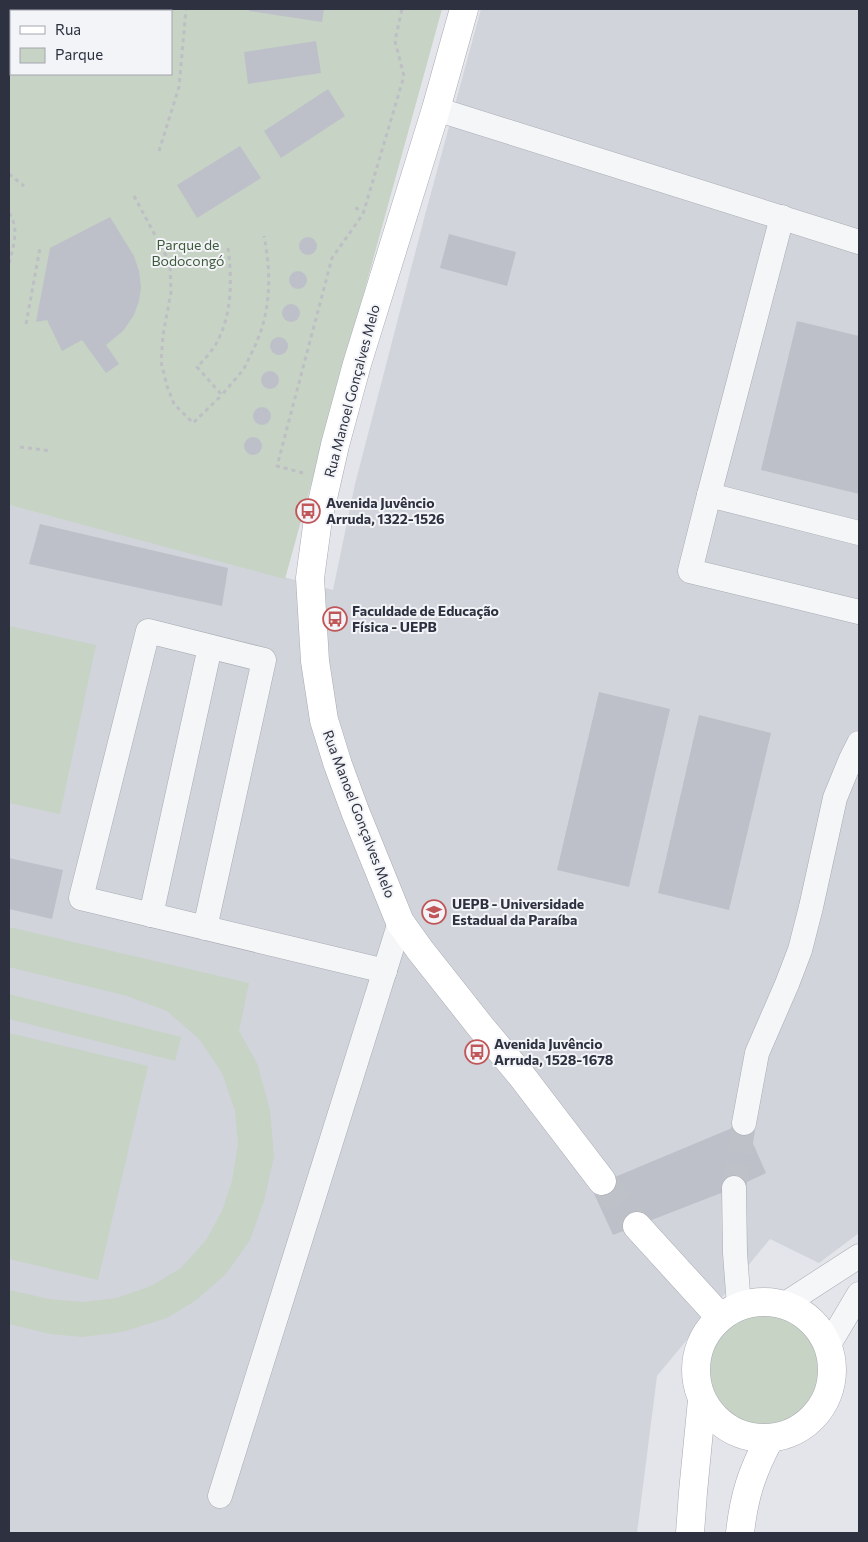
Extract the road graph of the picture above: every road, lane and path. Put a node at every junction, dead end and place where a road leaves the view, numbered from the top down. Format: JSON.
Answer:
{"nodes":[{"id":1,"x":186,"y":9,"type":"edge"},
{"id":2,"x":402,"y":9,"type":"edge"},
{"id":3,"x":464,"y":9,"type":"edge"},
{"id":4,"x":436,"y":109,"type":"junction"},
{"id":5,"x":159,"y":151,"type":"dead end"},
{"id":6,"x":9,"y":174,"type":"edge"},
{"id":7,"x":24,"y":186,"type":"dead end"},
{"id":8,"x":134,"y":196,"type":"dead end"},
{"id":9,"x":355,"y":208,"type":"dead end"},
{"id":10,"x":364,"y":210,"type":"junction"},
{"id":11,"x":9,"y":213,"type":"edge"},
{"id":12,"x":782,"y":218,"type":"junction"},
{"id":13,"x":264,"y":236,"type":"dead end"},
{"id":14,"x":859,"y":242,"type":"edge"},
{"id":15,"x":40,"y":248,"type":"dead end"},
{"id":16,"x":228,"y":248,"type":"dead end"},
{"id":17,"x":9,"y":264,"type":"edge"},
{"id":18,"x":26,"y":324,"type":"dead end"},
{"id":19,"x":222,"y":395,"type":"junction"},
{"id":20,"x":20,"y":447,"type":"dead end"},
{"id":21,"x":52,"y":451,"type":"dead end"},
{"id":22,"x":328,"y":479,"type":"junction"},
{"id":23,"x":709,"y":495,"type":"junction"},
{"id":24,"x":859,"y":533,"type":"edge"},
{"id":25,"x":859,"y":612,"type":"edge"},
{"id":26,"x":210,"y":646,"type":"junction"},
{"id":27,"x":859,"y":743,"type":"edge"},
{"id":28,"x":151,"y":915,"type":"junction"},
{"id":29,"x":400,"y":922,"type":"junction"},
{"id":30,"x":206,"y":928,"type":"junction"},
{"id":31,"x":385,"y":971,"type":"junction"},
{"id":32,"x":744,"y":1123,"type":"tunnel mouth"},
{"id":33,"x":602,"y":1181,"type":"tunnel mouth"},
{"id":34,"x":734,"y":1188,"type":"tunnel mouth"},
{"id":35,"x":637,"y":1226,"type":"tunnel mouth"},
{"id":36,"x":859,"y":1256,"type":"edge"},
{"id":37,"x":859,"y":1294,"type":"edge"},
{"id":38,"x":785,"y":1304,"type":"junction"},
{"id":39,"x":730,"y":1312,"type":"junction"},
{"id":40,"x":828,"y":1346,"type":"junction"},
{"id":41,"x":702,"y":1400,"type":"junction"},
{"id":42,"x":770,"y":1438,"type":"junction"},
{"id":43,"x":220,"y":1496,"type":"dead end"},
{"id":44,"x":690,"y":1533,"type":"edge"},
{"id":45,"x":740,"y":1533,"type":"edge"}],
"edges":[{"from":1,"to":5,"type":"path"},
{"from":2,"to":10,"type":"path"},
{"from":3,"to":4,"type":"street","name":"Rua Manoel Gonçalves Melo"},
{"from":4,"to":12,"type":"street"},
{"from":4,"to":22,"type":"street","name":"Rua Manoel Gonçalves Melo"},
{"from":6,"to":7,"type":"path"},
{"from":8,"to":19,"type":"path"},
{"from":9,"to":10,"type":"path"},
{"from":10,"to":22,"type":"path"},
{"from":11,"to":17,"type":"path"},
{"from":12,"to":14,"type":"street"},
{"from":12,"to":23,"type":"street"},
{"from":13,"to":19,"type":"path"},
{"from":15,"to":18,"type":"path"},
{"from":16,"to":19,"type":"path"},
{"from":20,"to":21,"type":"path"},
{"from":22,"to":29,"type":"street","name":"Rua Manoel Gonçalves Melo"},
{"from":23,"to":24,"type":"street"},
{"from":23,"to":25,"type":"street"},
{"from":26,"to":28,"type":"street"},
{"from":26,"to":28,"type":"street"},
{"from":26,"to":30,"type":"street"},
{"from":27,"to":32,"type":"street"},
{"from":28,"to":30,"type":"street"},
{"from":29,"to":31,"type":"street"},
{"from":29,"to":33,"type":"street","name":"Rua Manoel Gonçalves Melo"},
{"from":30,"to":31,"type":"street"},
{"from":31,"to":43,"type":"street"},
{"from":34,"to":39,"type":"street"},
{"from":35,"to":39,"type":"street"},
{"from":36,"to":38,"type":"street"},
{"from":37,"to":40,"type":"street"},
{"from":38,"to":39,"type":"street"},
{"from":38,"to":40,"type":"street"},
{"from":39,"to":41,"type":"street"},
{"from":40,"to":42,"type":"street"},
{"from":41,"to":42,"type":"street"},
{"from":41,"to":44,"type":"street"},
{"from":42,"to":45,"type":"street"}]}
